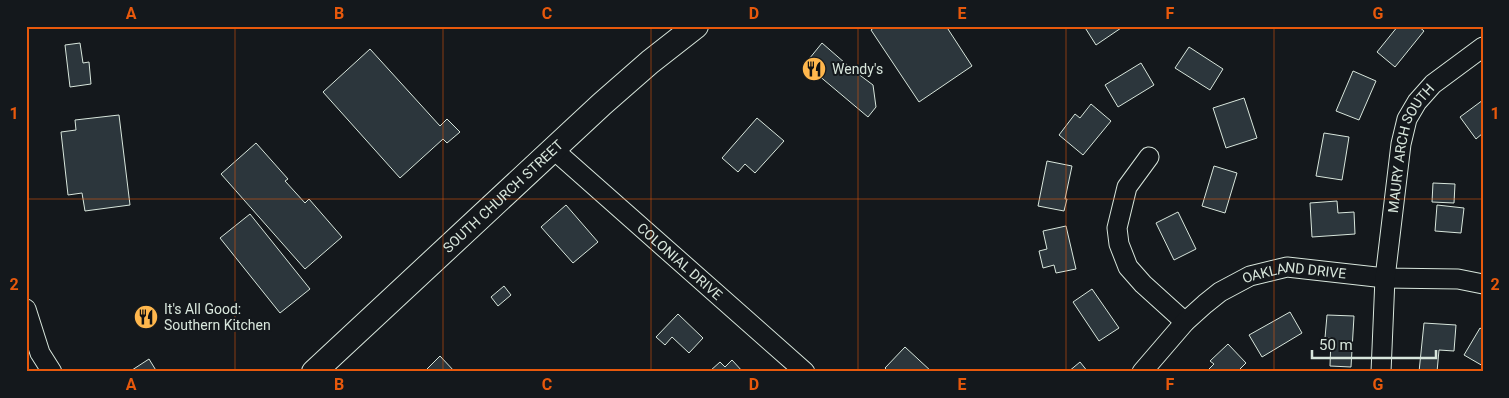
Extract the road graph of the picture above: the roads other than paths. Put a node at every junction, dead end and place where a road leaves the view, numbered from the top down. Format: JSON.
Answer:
{"nodes":[{"id":1,"x":696,"y":26,"type":"edge"},
{"id":2,"x":1483,"y":47,"type":"edge"},
{"id":3,"x":554,"y":150,"type":"junction"},
{"id":4,"x":1148,"y":157,"type":"dead end"},
{"id":5,"x":1385,"y":278,"type":"junction"},
{"id":6,"x":1483,"y":284,"type":"edge"},
{"id":7,"x":26,"y":309,"type":"edge"},
{"id":8,"x":1185,"y":322,"type":"junction"},
{"id":9,"x":798,"y":370,"type":"edge"},
{"id":10,"x":52,"y":372,"type":"edge"},
{"id":11,"x":314,"y":372,"type":"edge"},
{"id":12,"x":1142,"y":372,"type":"edge"},
{"id":13,"x":1381,"y":372,"type":"edge"}],
"edges":[{"from":1,"to":3,"type":"main road","name":"SOUTH CHURCH STREET"},
{"from":2,"to":5,"type":"street","name":"MAURY ARCH SOUTH"},
{"from":3,"to":9,"type":"street","name":"COLONIAL DRIVE"},
{"from":3,"to":11,"type":"main road","name":"SOUTH CHURCH STREET"},
{"from":4,"to":8,"type":"street"},
{"from":5,"to":6,"type":"street","name":"OAKLAND DRIVE"},
{"from":5,"to":8,"type":"street","name":"OAKLAND DRIVE"},
{"from":5,"to":13,"type":"street","name":"MAURY ARCH SOUTH"},
{"from":7,"to":10,"type":"street"},
{"from":8,"to":12,"type":"street","name":"OAKLAND DRIVE"}]}
